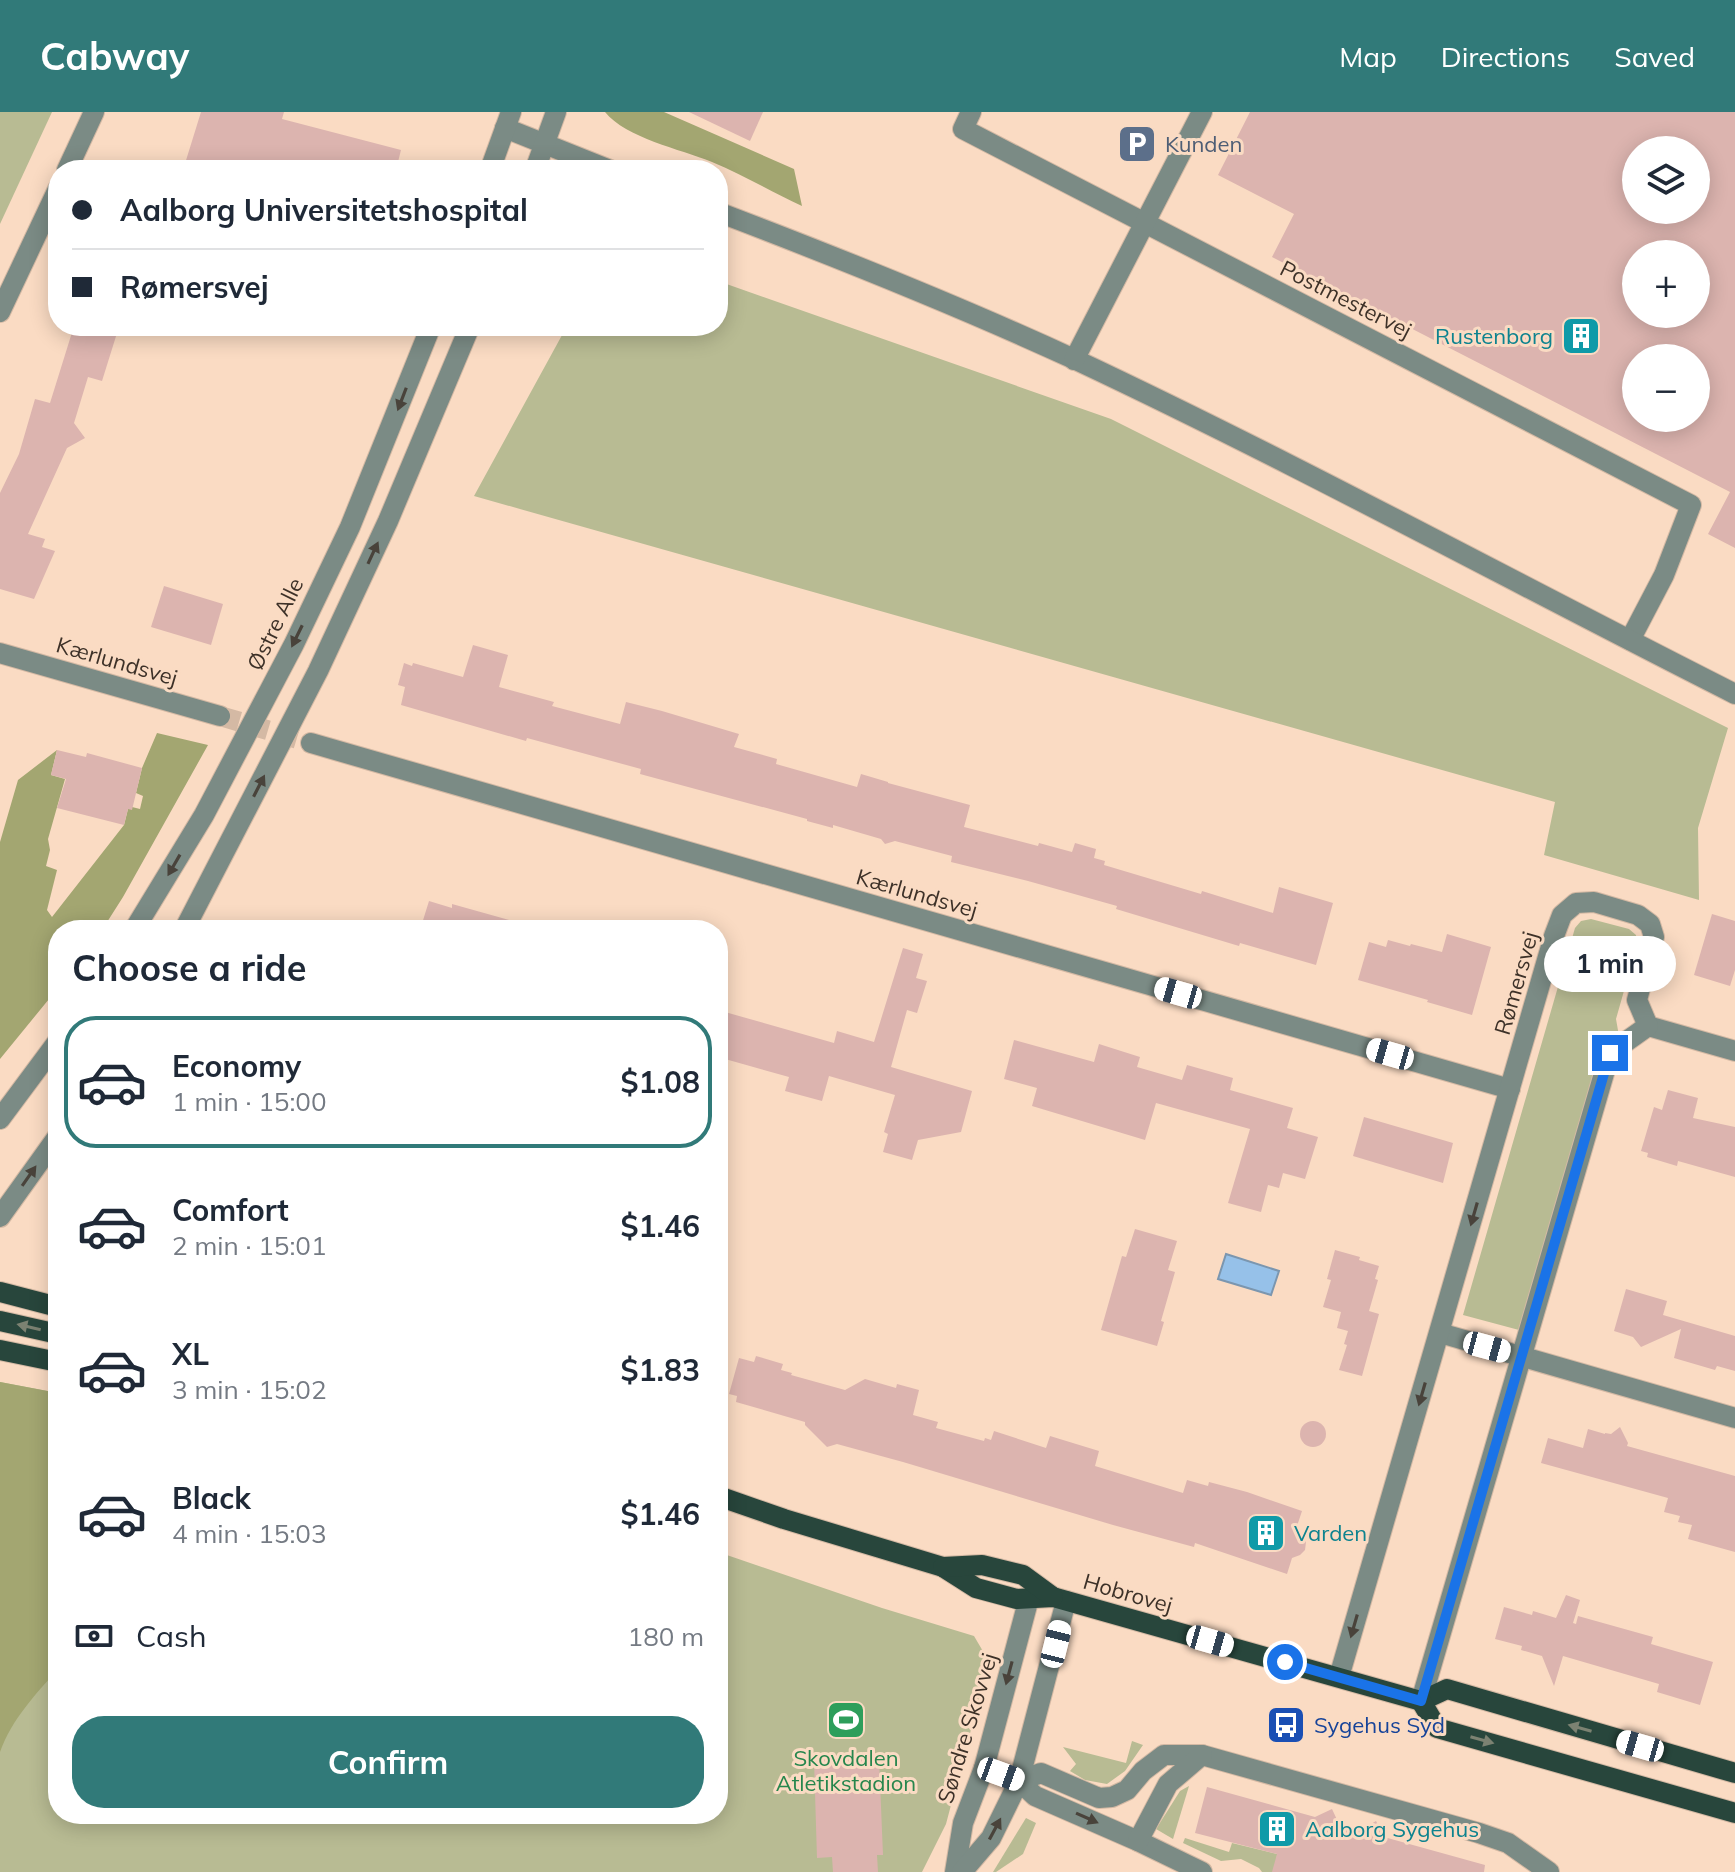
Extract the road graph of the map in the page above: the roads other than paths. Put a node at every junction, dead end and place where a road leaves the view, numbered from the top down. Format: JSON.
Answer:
{"nodes":[{"id":1,"x":94,"y":112,"type":"edge"},
{"id":2,"x":556,"y":112,"type":"edge"},
{"id":3,"x":971,"y":112,"type":"edge"},
{"id":4,"x":1202,"y":112,"type":"edge"},
{"id":5,"x":508,"y":120,"type":"edge"},
{"id":6,"x":545,"y":145,"type":"junction"},
{"id":7,"x":72,"y":160,"type":"edge"},
{"id":8,"x":494,"y":160,"type":"edge"},
{"id":9,"x":539,"y":160,"type":"edge"},
{"id":10,"x":584,"y":160,"type":"edge"},
{"id":11,"x":48,"y":210,"type":"edge"},
{"id":12,"x":728,"y":216,"type":"edge"},
{"id":13,"x":1145,"y":221,"type":"junction"},
{"id":14,"x":0,"y":312,"type":"edge"},
{"id":15,"x":427,"y":336,"type":"edge"},
{"id":16,"x":466,"y":336,"type":"edge"},
{"id":17,"x":1074,"y":360,"type":"junction"},
{"id":18,"x":1630,"y":640,"type":"junction"},
{"id":19,"x":0,"y":653,"type":"edge"},
{"id":20,"x":1735,"y":694,"type":"edge"},
{"id":21,"x":220,"y":716,"type":"tunnel mouth"},
{"id":22,"x":311,"y":743,"type":"tunnel mouth"},
{"id":23,"x":140,"y":920,"type":"edge"},
{"id":24,"x":189,"y":920,"type":"edge"},
{"id":25,"x":1648,"y":1026,"type":"junction"},
{"id":26,"x":1735,"y":1051,"type":"edge"},
{"id":27,"x":48,"y":1054,"type":"edge"},
{"id":28,"x":1510,"y":1089,"type":"junction"},
{"id":29,"x":0,"y":1119,"type":"edge"},
{"id":30,"x":48,"y":1150,"type":"edge"},
{"id":31,"x":0,"y":1217,"type":"edge"},
{"id":32,"x":0,"y":1292,"type":"edge"},
{"id":33,"x":48,"y":1304,"type":"edge"},
{"id":34,"x":0,"y":1321,"type":"edge"},
{"id":35,"x":48,"y":1332,"type":"edge"},
{"id":36,"x":1440,"y":1333,"type":"junction"},
{"id":37,"x":0,"y":1350,"type":"edge"},
{"id":38,"x":1522,"y":1357,"type":"junction"},
{"id":39,"x":48,"y":1360,"type":"edge"},
{"id":40,"x":1735,"y":1418,"type":"edge"},
{"id":41,"x":728,"y":1499,"type":"edge"},
{"id":42,"x":943,"y":1567,"type":"junction"},
{"id":43,"x":1029,"y":1598,"type":"junction"},
{"id":44,"x":1060,"y":1599,"type":"junction"},
{"id":45,"x":1339,"y":1677,"type":"junction"},
{"id":46,"x":1421,"y":1701,"type":"junction"},
{"id":47,"x":1202,"y":1755,"type":"junction"},
{"id":48,"x":984,"y":1768,"type":"junction"},
{"id":49,"x":1735,"y":1773,"type":"edge"},
{"id":50,"x":1019,"y":1781,"type":"junction"},
{"id":51,"x":1735,"y":1813,"type":"edge"},
{"id":52,"x":1138,"y":1841,"type":"junction"},
{"id":53,"x":1546,"y":1871,"type":"edge"},
{"id":54,"x":955,"y":1872,"type":"edge"},
{"id":55,"x":962,"y":1872,"type":"edge"},
{"id":56,"x":1202,"y":1872,"type":"edge"}],
"edges":[{"from":1,"to":7,"type":"street"},
{"from":2,"to":6,"type":"street"},
{"from":3,"to":13,"type":"street","name":"Postmestervej"},
{"from":4,"to":13,"type":"street"},
{"from":5,"to":6,"type":"street"},
{"from":5,"to":8,"type":"street"},
{"from":6,"to":9,"type":"street"},
{"from":6,"to":10,"type":"street"},
{"from":11,"to":14,"type":"street"},
{"from":12,"to":17,"type":"street"},
{"from":13,"to":17,"type":"street"},
{"from":13,"to":18,"type":"street","name":"Postmestervej"},
{"from":15,"to":23,"type":"street","name":"Østre Alle","one_way":true},
{"from":24,"to":16,"type":"street","one_way":true},
{"from":17,"to":18,"type":"street"},
{"from":18,"to":20,"type":"street"},
{"from":19,"to":21,"type":"street","name":"Kærlundsvej"},
{"from":22,"to":28,"type":"street","name":"Kærlundsvej"},
{"from":25,"to":26,"type":"street"},
{"from":25,"to":28,"type":"street","name":"Rømersvej"},
{"from":25,"to":38,"type":"street"},
{"from":27,"to":29,"type":"street"},
{"from":28,"to":36,"type":"street","name":"Rømersvej","one_way":true},
{"from":31,"to":30,"type":"street","one_way":true},
{"from":32,"to":33,"type":"main road"},
{"from":35,"to":34,"type":"main road","one_way":true},
{"from":36,"to":38,"type":"street"},
{"from":36,"to":45,"type":"street","name":"Rømersvej","one_way":true},
{"from":37,"to":39,"type":"main road"},
{"from":38,"to":40,"type":"street"},
{"from":38,"to":46,"type":"street"},
{"from":41,"to":42,"type":"main road","name":"Hobrovej"},
{"from":42,"to":43,"type":"main road","name":"Hobrovej"},
{"from":42,"to":44,"type":"main road","name":"Hobrovej"},
{"from":43,"to":44,"type":"main road","name":"Hobrovej"},
{"from":43,"to":48,"type":"street","name":"Søndre Skovvej","one_way":true},
{"from":44,"to":45,"type":"main road","name":"Hobrovej"},
{"from":44,"to":50,"type":"street"},
{"from":45,"to":46,"type":"main road","name":"Hobrovej"},
{"from":49,"to":46,"type":"main road","name":"Hobrovej","one_way":true},
{"from":46,"to":51,"type":"main road","one_way":true},
{"from":47,"to":50,"type":"street"},
{"from":47,"to":52,"type":"street"},
{"from":47,"to":53,"type":"street"},
{"from":48,"to":50,"type":"street"},
{"from":48,"to":54,"type":"street","name":"Søndre Skovvej"},
{"from":50,"to":52,"type":"street","one_way":true},
{"from":55,"to":50,"type":"street","one_way":true},
{"from":52,"to":56,"type":"street"}]}
